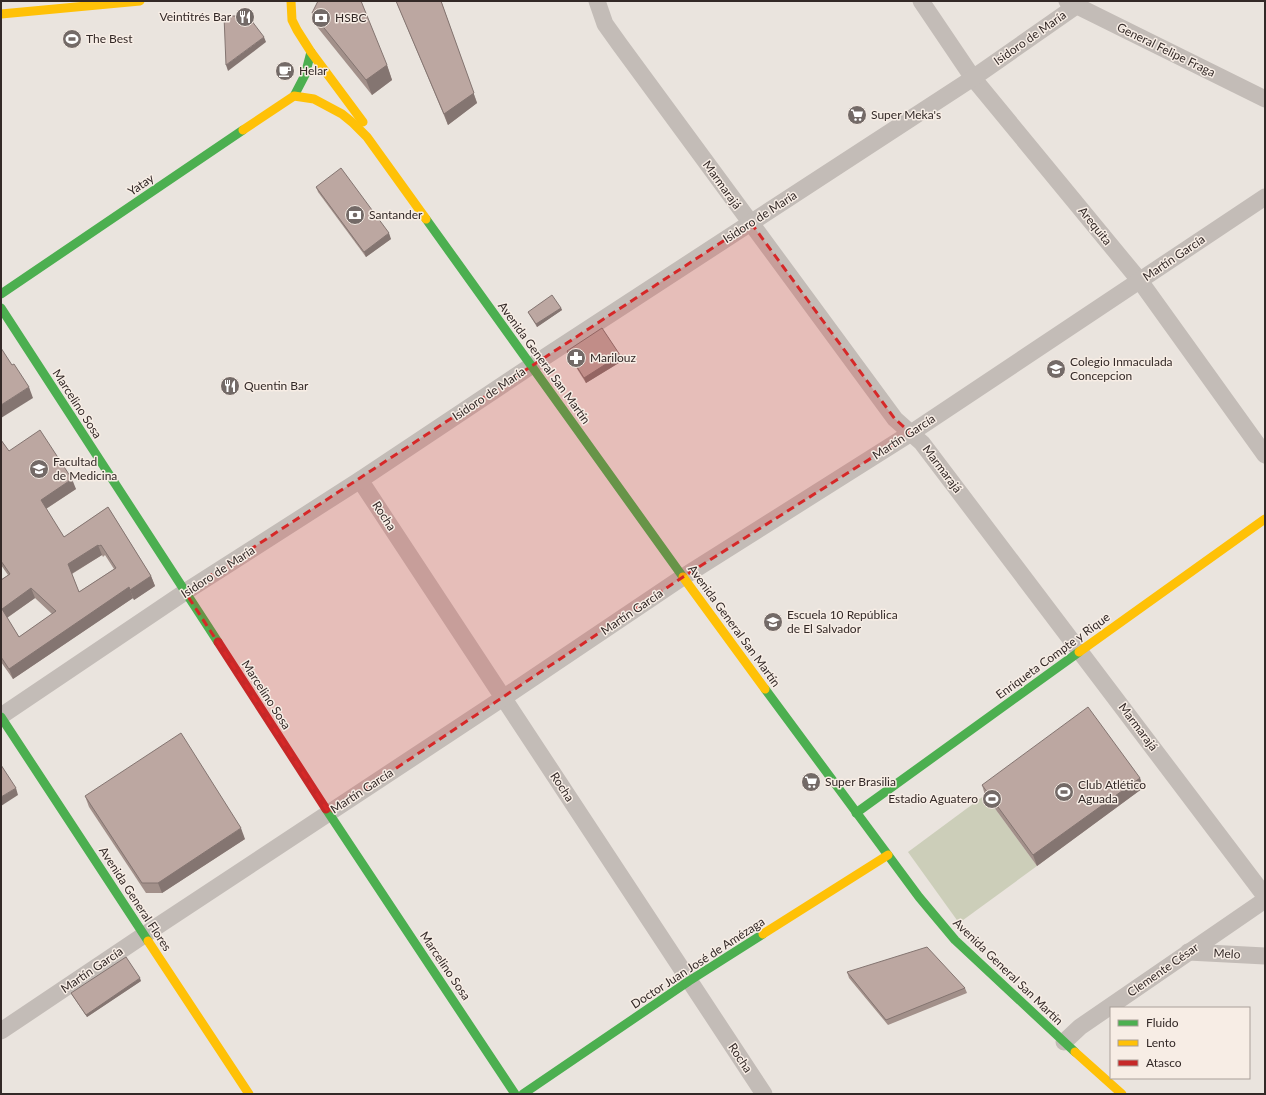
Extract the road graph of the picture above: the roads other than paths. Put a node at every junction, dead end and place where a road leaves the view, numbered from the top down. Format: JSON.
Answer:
{"nodes":[{"id":1,"x":140,"y":1,"type":"edge"},
{"id":2,"x":291,"y":1,"type":"edge"},
{"id":3,"x":597,"y":1,"type":"edge"},
{"id":4,"x":921,"y":1,"type":"edge"},
{"id":5,"x":1072,"y":3,"type":"edge"},
{"id":6,"x":1,"y":14,"type":"edge"},
{"id":7,"x":311,"y":52,"type":"junction"},
{"id":8,"x":973,"y":78,"type":"junction"},
{"id":9,"x":294,"y":96,"type":"junction"},
{"id":10,"x":1265,"y":99,"type":"edge"},
{"id":11,"x":367,"y":137,"type":"junction"},
{"id":12,"x":1265,"y":197,"type":"edge"},
{"id":13,"x":751,"y":223,"type":"junction"},
{"id":14,"x":1140,"y":281,"type":"junction"},
{"id":15,"x":1,"y":294,"type":"edge"},
{"id":16,"x":1,"y":308,"type":"edge"},
{"id":17,"x":531,"y":366,"type":"junction"},
{"id":18,"x":911,"y":433,"type":"junction"},
{"id":19,"x":1265,"y":455,"type":"edge"},
{"id":20,"x":360,"y":480,"type":"junction"},
{"id":21,"x":1265,"y":520,"type":"edge"},
{"id":22,"x":683,"y":577,"type":"junction"},
{"id":23,"x":185,"y":592,"type":"junction"},
{"id":24,"x":1080,"y":651,"type":"junction"},
{"id":25,"x":503,"y":698,"type":"junction"},
{"id":26,"x":1,"y":717,"type":"edge"},
{"id":27,"x":329,"y":813,"type":"junction"},
{"id":28,"x":856,"y":813,"type":"junction"},
{"id":29,"x":888,"y":855,"type":"junction"},
{"id":30,"x":1265,"y":896,"type":"edge"},
{"id":31,"x":1265,"y":900,"type":"edge"},
{"id":32,"x":144,"y":935,"type":"junction"},
{"id":33,"x":1188,"y":952,"type":"junction"},
{"id":34,"x":1265,"y":956,"type":"edge"},
{"id":35,"x":689,"y":981,"type":"junction"},
{"id":36,"x":1,"y":1031,"type":"edge"},
{"id":37,"x":1064,"y":1042,"type":"junction"},
{"id":38,"x":249,"y":1094,"type":"edge"},
{"id":39,"x":515,"y":1094,"type":"edge"},
{"id":40,"x":523,"y":1094,"type":"edge"},
{"id":41,"x":764,"y":1094,"type":"edge"},
{"id":42,"x":1122,"y":1094,"type":"edge"}],
"edges":[{"from":1,"to":6,"type":"street"},
{"from":2,"to":7,"type":"street","name":"Avenida General San Martín"},
{"from":3,"to":13,"type":"street","name":"Marmarajá"},
{"from":4,"to":8,"type":"street","name":"Arequita"},
{"from":5,"to":8,"type":"street","name":"Isidoro de María"},
{"from":5,"to":10,"type":"street","name":"General Felipe Fraga"},
{"from":7,"to":9,"type":"street","name":"Yatay"},
{"from":7,"to":11,"type":"street","name":"Avenida General San Martín"},
{"from":8,"to":13,"type":"street","name":"Isidoro de María"},
{"from":8,"to":14,"type":"street","name":"Arequita"},
{"from":9,"to":11,"type":"street","name":"Avenida General San Martín"},
{"from":9,"to":15,"type":"street","name":"Yatay"},
{"from":11,"to":17,"type":"street","name":"Avenida General San Martín"},
{"from":12,"to":14,"type":"street","name":"Martín García"},
{"from":13,"to":17,"type":"street","name":"Isidoro de María"},
{"from":13,"to":18,"type":"street","name":"Marmarajá"},
{"from":14,"to":18,"type":"street","name":"Martín García"},
{"from":14,"to":19,"type":"street","name":"Arequita"},
{"from":16,"to":23,"type":"street","name":"Marcelino Sosa"},
{"from":17,"to":20,"type":"street","name":"Isidoro de María"},
{"from":17,"to":22,"type":"street","name":"Avenida General San Martín"},
{"from":18,"to":22,"type":"street","name":"Martín García"},
{"from":18,"to":24,"type":"street","name":"Marmarajá"},
{"from":20,"to":23,"type":"street","name":"Isidoro de María"},
{"from":20,"to":25,"type":"street","name":"Rocha"},
{"from":21,"to":24,"type":"street","name":"Enriqueta Compte y Rique"},
{"from":22,"to":25,"type":"street","name":"Martín García"},
{"from":22,"to":28,"type":"street","name":"Avenida General San Martín"},
{"from":23,"to":26,"type":"street","name":"Isidoro de María"},
{"from":23,"to":27,"type":"street","name":"Marcelino Sosa"},
{"from":24,"to":28,"type":"street","name":"Enriqueta Compte y Rique"},
{"from":24,"to":30,"type":"street","name":"Marmarajá"},
{"from":25,"to":27,"type":"street","name":"Martín García"},
{"from":25,"to":35,"type":"street","name":"Rocha"},
{"from":26,"to":32,"type":"street","name":"Avenida General Flores"},
{"from":27,"to":32,"type":"street","name":"Martín García"},
{"from":27,"to":39,"type":"street","name":"Marcelino Sosa"},
{"from":28,"to":29,"type":"street","name":"Avenida General San Martín"},
{"from":29,"to":35,"type":"street","name":"Doctor Juan José de Amézaga"},
{"from":29,"to":37,"type":"street","name":"Avenida General San Martín"},
{"from":31,"to":33,"type":"street","name":"Clemente César"},
{"from":32,"to":36,"type":"street","name":"Martín García"},
{"from":32,"to":38,"type":"street","name":"Avenida General Flores"},
{"from":33,"to":34,"type":"street","name":"Melo"},
{"from":33,"to":37,"type":"street","name":"Clemente César"},
{"from":35,"to":40,"type":"street","name":"Doctor Juan José de Amézaga"},
{"from":35,"to":41,"type":"street","name":"Rocha"},
{"from":37,"to":42,"type":"street","name":"Avenida General San Martín"}]}
